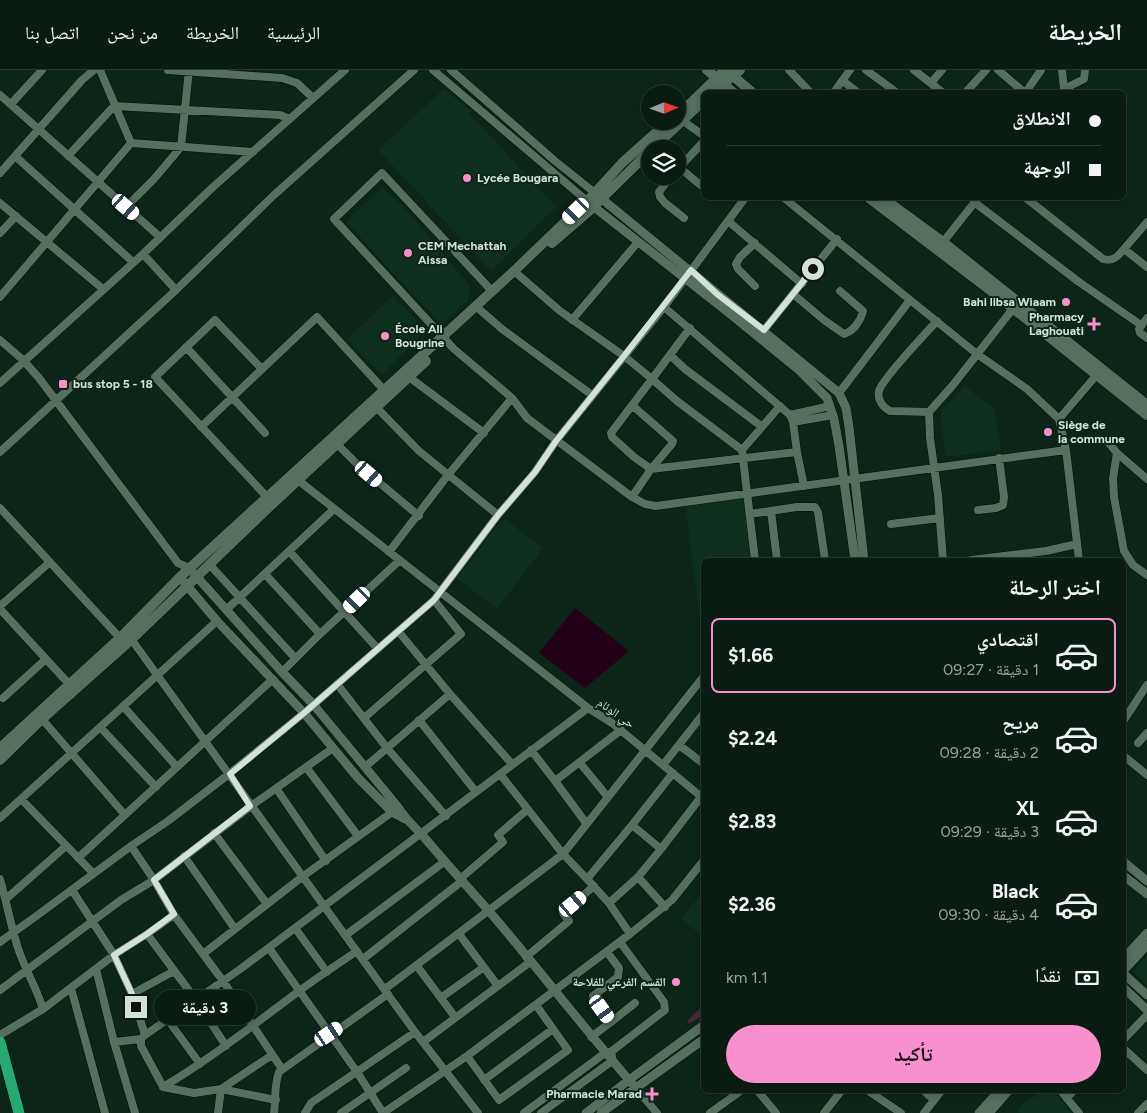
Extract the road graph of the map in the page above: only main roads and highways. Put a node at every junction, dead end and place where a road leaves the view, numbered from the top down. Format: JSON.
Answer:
{"nodes":[{"id":1,"x":707,"y":70,"type":"edge"},
{"id":2,"x":731,"y":72,"type":"edge"},
{"id":3,"x":719,"y":82,"type":"junction"},
{"id":4,"x":710,"y":90,"type":"edge"},
{"id":5,"x":714,"y":90,"type":"edge"},
{"id":6,"x":730,"y":90,"type":"edge"},
{"id":7,"x":750,"y":90,"type":"edge"},
{"id":8,"x":701,"y":98,"type":"edge"},
{"id":9,"x":701,"y":102,"type":"edge"},
{"id":10,"x":686,"y":111,"type":"edge"},
{"id":11,"x":686,"y":112,"type":"edge"},
{"id":12,"x":660,"y":130,"type":"edge"},
{"id":13,"x":668,"y":130,"type":"edge"},
{"id":14,"x":659,"y":140,"type":"edge"},
{"id":15,"x":641,"y":159,"type":"edge"},
{"id":16,"x":594,"y":200,"type":"junction"},
{"id":17,"x":883,"y":200,"type":"edge"},
{"id":18,"x":516,"y":273,"type":"junction"},
{"id":19,"x":445,"y":339,"type":"junction"},
{"id":20,"x":1099,"y":372,"type":"junction"},
{"id":21,"x":373,"y":405,"type":"junction"},
{"id":22,"x":1147,"y":405,"type":"edge"},
{"id":23,"x":1147,"y":415,"type":"edge"},
{"id":24,"x":295,"y":478,"type":"junction"},
{"id":25,"x":126,"y":636,"type":"junction"},
{"id":26,"x":0,"y":748,"type":"edge"},
{"id":27,"x":0,"y":760,"type":"edge"},
{"id":28,"x":0,"y":1042,"type":"edge"},
{"id":29,"x":0,"y":1072,"type":"edge"},
{"id":30,"x":11,"y":1113,"type":"edge"},
{"id":31,"x":19,"y":1113,"type":"edge"}],
"edges":[{"from":1,"to":3,"type":"main road"},
{"from":2,"to":3,"type":"main road"},
{"from":2,"to":7,"type":"main road"},
{"from":3,"to":4,"type":"main road"},
{"from":3,"to":5,"type":"main road"},
{"from":3,"to":6,"type":"main road"},
{"from":8,"to":10,"type":"main road"},
{"from":9,"to":11,"type":"main road"},
{"from":12,"to":16,"type":"main road"},
{"from":13,"to":14,"type":"main road"},
{"from":15,"to":16,"type":"main road"},
{"from":16,"to":18,"type":"main road"},
{"from":17,"to":20,"type":"main road"},
{"from":18,"to":19,"type":"main road"},
{"from":18,"to":19,"type":"main road"},
{"from":19,"to":21,"type":"main road"},
{"from":19,"to":21,"type":"main road"},
{"from":20,"to":22,"type":"main road"},
{"from":20,"to":23,"type":"main road"},
{"from":21,"to":24,"type":"main road"},
{"from":21,"to":24,"type":"main road"},
{"from":24,"to":25,"type":"main road"},
{"from":24,"to":25,"type":"main road"},
{"from":25,"to":26,"type":"main road"},
{"from":25,"to":27,"type":"main road"},
{"from":28,"to":31,"type":"main road"},
{"from":29,"to":30,"type":"main road"}]}
